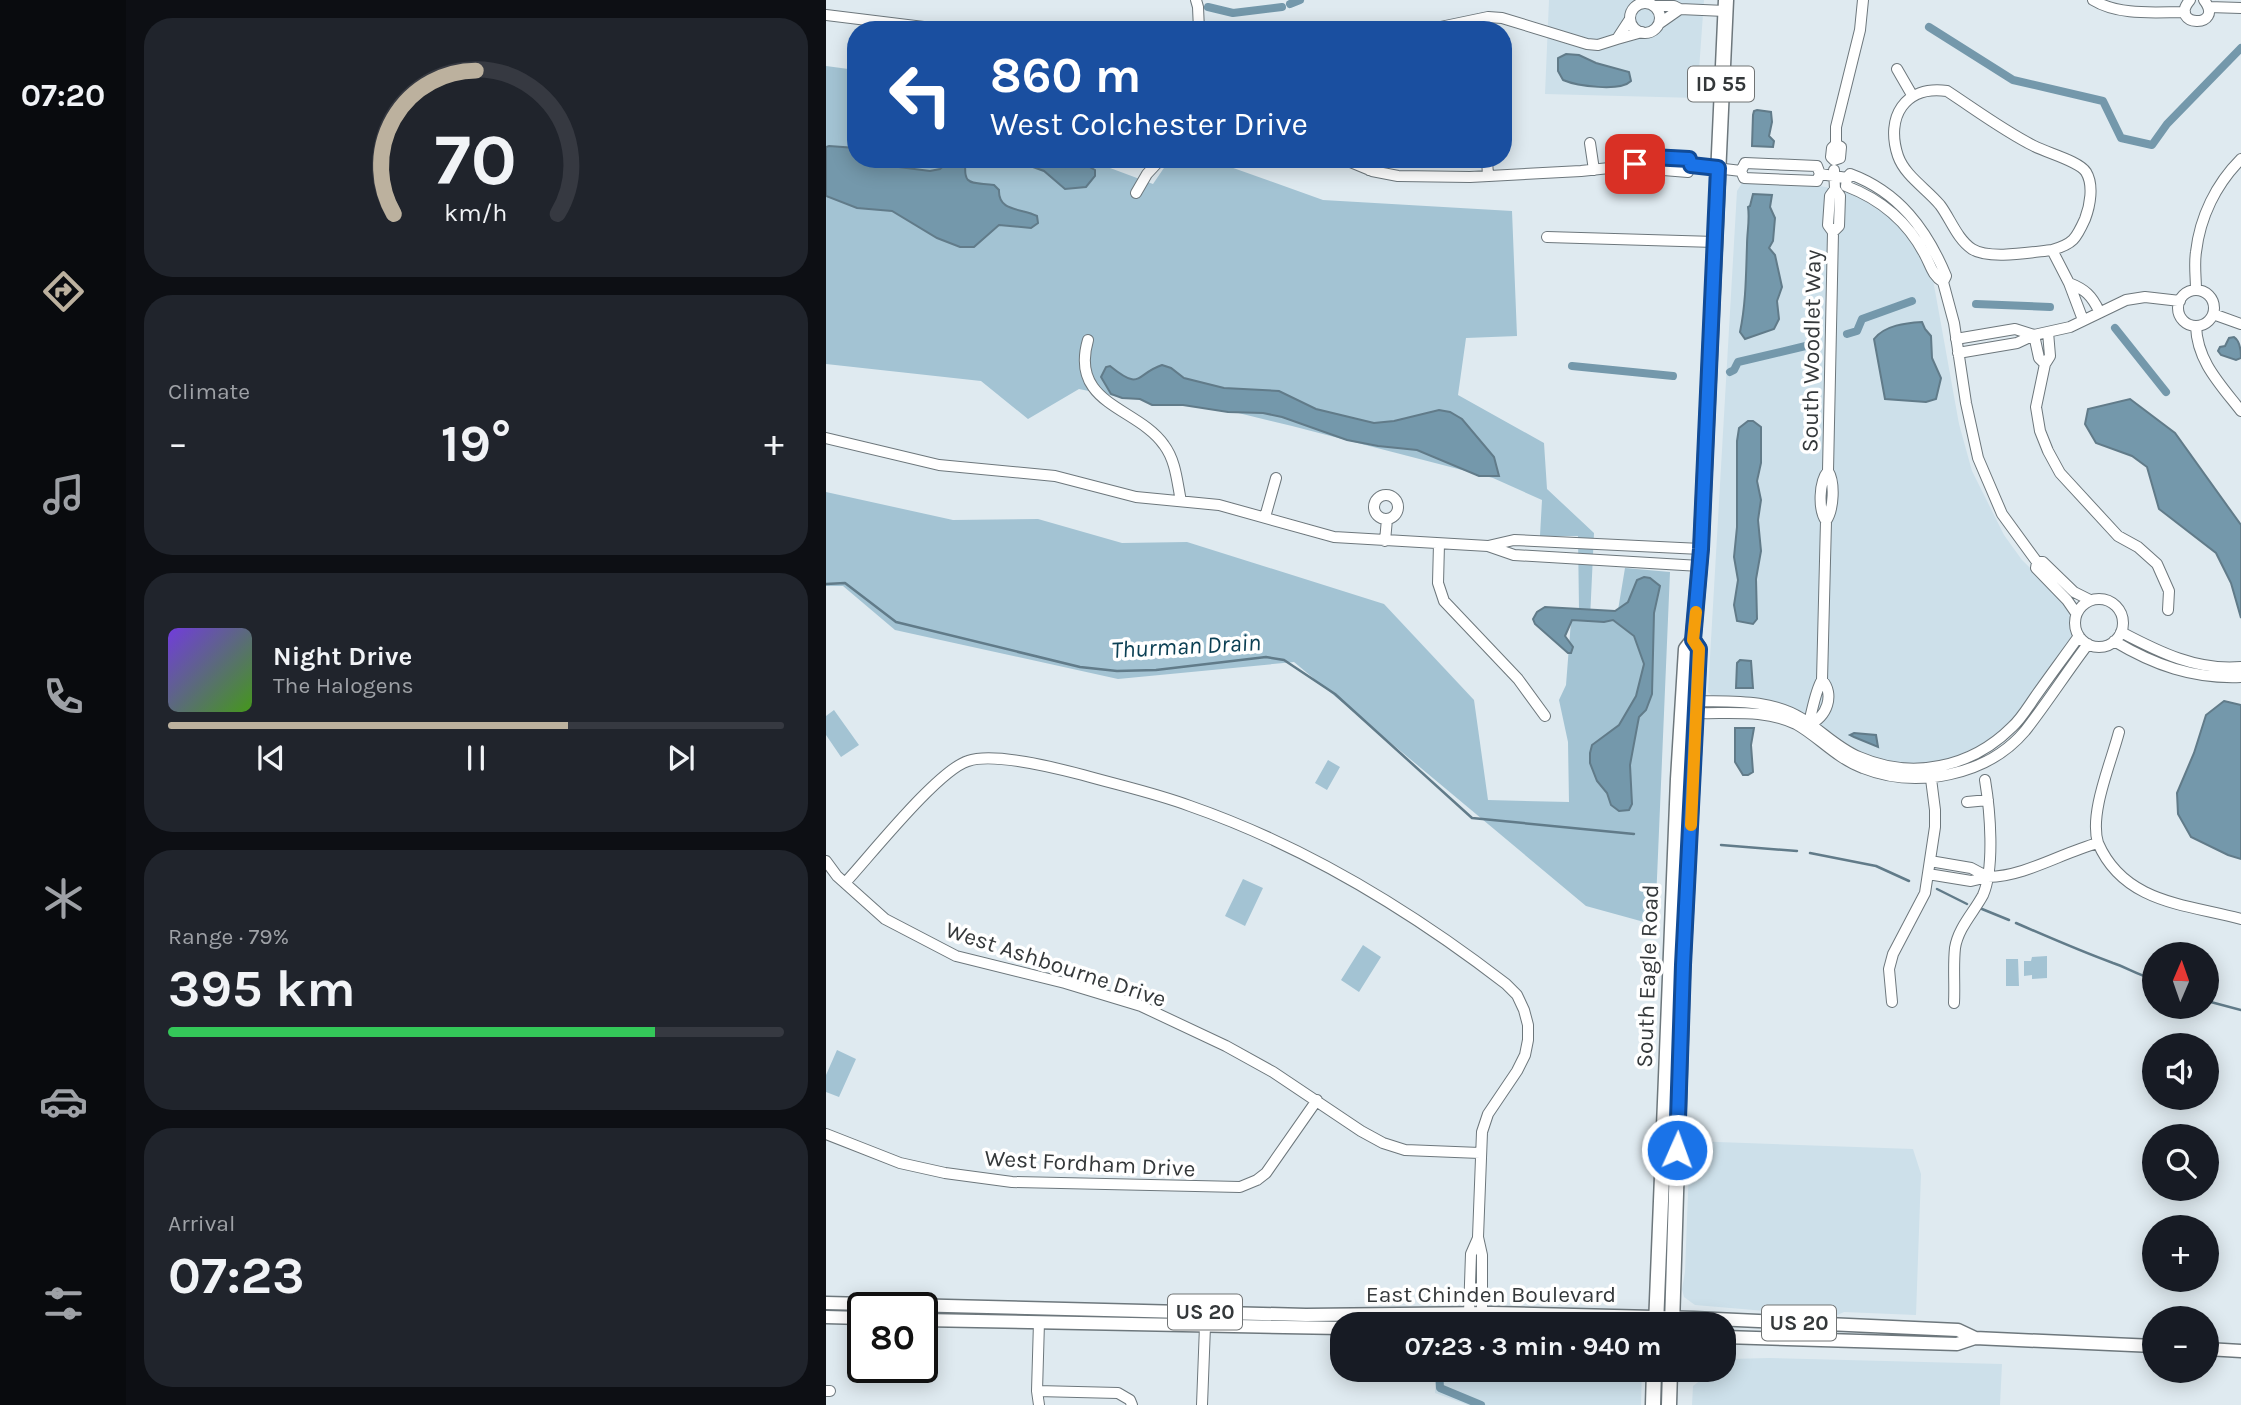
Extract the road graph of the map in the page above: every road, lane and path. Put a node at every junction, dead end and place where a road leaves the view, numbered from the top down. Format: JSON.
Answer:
{"nodes":[{"id":1,"x":1196,"y":0,"type":"edge"},
{"id":2,"x":1863,"y":0,"type":"edge"},
{"id":3,"x":2093,"y":0,"type":"edge"},
{"id":4,"x":2190,"y":0,"type":"edge"},
{"id":5,"x":2207,"y":3,"type":"edge"},
{"id":6,"x":1726,"y":5,"type":"edge"},
{"id":7,"x":1656,"y":6,"type":"junction"},
{"id":8,"x":1680,"y":9,"type":"junction"},
{"id":9,"x":2241,"y":9,"type":"edge"},
{"id":10,"x":2185,"y":12,"type":"junction"},
{"id":11,"x":826,"y":15,"type":"edge"},
{"id":12,"x":1630,"y":19,"type":"junction"},
{"id":13,"x":875,"y":21,"type":"edge"},
{"id":14,"x":1199,"y":21,"type":"edge"},
{"id":15,"x":1474,"y":21,"type":"edge"},
{"id":16,"x":1660,"y":23,"type":"junction"},
{"id":17,"x":1642,"y":32,"type":"junction"},
{"id":18,"x":1617,"y":39,"type":"junction"},
{"id":19,"x":1897,"y":69,"type":"dead end"},
{"id":20,"x":1912,"y":95,"type":"junction"},
{"id":21,"x":1590,"y":143,"type":"dead end"},
{"id":22,"x":2241,"y":159,"type":"edge"},
{"id":23,"x":1153,"y":168,"type":"edge"},
{"id":24,"x":1380,"y":168,"type":"edge"},
{"id":25,"x":1488,"y":168,"type":"edge"},
{"id":26,"x":1718,"y":168,"type":"junction"},
{"id":27,"x":1594,"y":170,"type":"junction"},
{"id":28,"x":1741,"y":171,"type":"junction"},
{"id":29,"x":1820,"y":174,"type":"junction"},
{"id":30,"x":1833,"y":175,"type":"junction"},
{"id":31,"x":1488,"y":176,"type":"junction"},
{"id":32,"x":1136,"y":193,"type":"dead end"},
{"id":33,"x":1547,"y":237,"type":"dead end"},
{"id":34,"x":1715,"y":242,"type":"junction"},
{"id":35,"x":2052,"y":250,"type":"junction"},
{"id":36,"x":2069,"y":283,"type":"junction"},
{"id":37,"x":2196,"y":290,"type":"junction"},
{"id":38,"x":2179,"y":301,"type":"junction"},
{"id":39,"x":2099,"y":311,"type":"junction"},
{"id":40,"x":2213,"y":314,"type":"junction"},
{"id":41,"x":2083,"y":320,"type":"junction"},
{"id":42,"x":2241,"y":324,"type":"edge"},
{"id":43,"x":2196,"y":326,"type":"junction"},
{"id":44,"x":2048,"y":332,"type":"junction"},
{"id":45,"x":2035,"y":335,"type":"junction"},
{"id":46,"x":1956,"y":339,"type":"junction"},
{"id":47,"x":1088,"y":340,"type":"dead end"},
{"id":48,"x":1958,"y":353,"type":"junction"},
{"id":49,"x":2045,"y":364,"type":"junction"},
{"id":50,"x":2241,"y":411,"type":"edge"},
{"id":51,"x":826,"y":438,"type":"edge"},
{"id":52,"x":1276,"y":478,"type":"dead end"},
{"id":53,"x":1181,"y":501,"type":"junction"},
{"id":54,"x":1265,"y":517,"type":"junction"},
{"id":55,"x":1387,"y":519,"type":"dead end"},
{"id":56,"x":1385,"y":541,"type":"junction"},
{"id":57,"x":1440,"y":544,"type":"junction"},
{"id":58,"x":1488,"y":546,"type":"junction"},
{"id":59,"x":1701,"y":549,"type":"junction"},
{"id":60,"x":2037,"y":562,"type":"junction"},
{"id":61,"x":1700,"y":566,"type":"junction"},
{"id":62,"x":2090,"y":600,"type":"junction"},
{"id":63,"x":2168,"y":610,"type":"dead end"},
{"id":64,"x":2076,"y":613,"type":"junction"},
{"id":65,"x":2121,"y":632,"type":"junction"},
{"id":66,"x":2079,"y":636,"type":"junction"},
{"id":67,"x":1693,"y":640,"type":"junction"},
{"id":68,"x":2114,"y":642,"type":"junction"},
{"id":69,"x":2088,"y":644,"type":"junction"},
{"id":70,"x":2241,"y":667,"type":"edge"},
{"id":71,"x":2241,"y":677,"type":"edge"},
{"id":72,"x":1683,"y":693,"type":"junction"},
{"id":73,"x":1696,"y":707,"type":"junction"},
{"id":74,"x":1545,"y":716,"type":"dead end"},
{"id":75,"x":1807,"y":727,"type":"junction"},
{"id":76,"x":2119,"y":732,"type":"dead end"},
{"id":77,"x":1931,"y":772,"type":"junction"},
{"id":78,"x":1984,"y":780,"type":"dead end"},
{"id":79,"x":1988,"y":800,"type":"junction"},
{"id":80,"x":1967,"y":802,"type":"dead end"},
{"id":81,"x":1691,"y":826,"type":"junction"},
{"id":82,"x":1676,"y":836,"type":"junction"},
{"id":83,"x":2098,"y":843,"type":"junction"},
{"id":84,"x":826,"y":861,"type":"edge"},
{"id":85,"x":1930,"y":861,"type":"junction"},
{"id":86,"x":1928,"y":874,"type":"junction"},
{"id":87,"x":1988,"y":877,"type":"junction"},
{"id":88,"x":845,"y":883,"type":"junction"},
{"id":89,"x":2241,"y":919,"type":"edge"},
{"id":90,"x":1683,"y":974,"type":"junction"},
{"id":91,"x":1892,"y":1002,"type":"dead end"},
{"id":92,"x":1954,"y":1003,"type":"dead end"},
{"id":93,"x":1317,"y":1100,"type":"junction"},
{"id":94,"x":826,"y":1134,"type":"edge"},
{"id":95,"x":1480,"y":1153,"type":"junction"},
{"id":96,"x":826,"y":1303,"type":"edge"},
{"id":97,"x":1193,"y":1312,"type":"junction"},
{"id":98,"x":1476,"y":1312,"type":"edge"},
{"id":99,"x":1656,"y":1312,"type":"edge"},
{"id":100,"x":1672,"y":1312,"type":"edge"},
{"id":101,"x":1330,"y":1315,"type":"edge"},
{"id":102,"x":826,"y":1317,"type":"edge"},
{"id":103,"x":847,"y":1318,"type":"edge"},
{"id":104,"x":938,"y":1320,"type":"edge"},
{"id":105,"x":1039,"y":1322,"type":"junction"},
{"id":106,"x":1736,"y":1323,"type":"edge"},
{"id":107,"x":1205,"y":1326,"type":"junction"},
{"id":108,"x":1330,"y":1328,"type":"edge"},
{"id":109,"x":1926,"y":1328,"type":"junction"},
{"id":110,"x":1736,"y":1337,"type":"edge"},
{"id":111,"x":1975,"y":1338,"type":"junction"},
{"id":112,"x":1860,"y":1342,"type":"junction"},
{"id":113,"x":2142,"y":1345,"type":"edge"},
{"id":114,"x":2219,"y":1350,"type":"edge"},
{"id":115,"x":2241,"y":1351,"type":"edge"},
{"id":116,"x":1654,"y":1382,"type":"edge"},
{"id":117,"x":1670,"y":1382,"type":"edge"},
{"id":118,"x":1037,"y":1391,"type":"junction"},
{"id":119,"x":1131,"y":1402,"type":"edge"},
{"id":120,"x":1039,"y":1405,"type":"edge"},
{"id":121,"x":1202,"y":1405,"type":"edge"},
{"id":122,"x":1653,"y":1405,"type":"edge"},
{"id":123,"x":1669,"y":1405,"type":"edge"}],
"edges":[{"from":1,"to":14,"type":"street"},
{"from":2,"to":30,"type":"street","name":"South Woodlet Way"},
{"from":3,"to":10,"type":"street"},
{"from":4,"to":10,"type":"street"},
{"from":5,"to":9,"type":"street"},
{"from":5,"to":10,"type":"street"},
{"from":6,"to":8,"type":"street"},
{"from":6,"to":26,"type":"highway","name":"South Eagle Road","number":"ID 55"},
{"from":7,"to":8,"type":"street"},
{"from":7,"to":12,"type":"street"},
{"from":7,"to":16,"type":"street"},
{"from":8,"to":16,"type":"street"},
{"from":11,"to":13,"type":"street"},
{"from":12,"to":17,"type":"street"},
{"from":12,"to":18,"type":"street"},
{"from":15,"to":18,"type":"street"},
{"from":16,"to":17,"type":"street"},
{"from":17,"to":18,"type":"street"},
{"from":19,"to":20,"type":"street"},
{"from":20,"to":35,"type":"street"},
{"from":20,"to":35,"type":"street"},
{"from":21,"to":27,"type":"street"},
{"from":22,"to":37,"type":"street"},
{"from":23,"to":32,"type":"street"},
{"from":24,"to":31,"type":"street"},
{"from":25,"to":31,"type":"street"},
{"from":26,"to":27,"type":"street"},
{"from":26,"to":28,"type":"street"},
{"from":26,"to":34,"type":"highway","name":"South Eagle Road","number":"ID 55"},
{"from":27,"to":31,"type":"street"},
{"from":28,"to":29,"type":"street"},
{"from":28,"to":29,"type":"street"},
{"from":29,"to":30,"type":"street"},
{"from":30,"to":46,"type":"street"},
{"from":30,"to":75,"type":"street","name":"South Woodlet Way"},
{"from":33,"to":34,"type":"street"},
{"from":34,"to":59,"type":"highway","name":"South Eagle Road","number":"ID 55"},
{"from":35,"to":36,"type":"street"},
{"from":36,"to":39,"type":"street"},
{"from":36,"to":41,"type":"street"},
{"from":37,"to":38,"type":"street"},
{"from":37,"to":40,"type":"street"},
{"from":38,"to":39,"type":"street"},
{"from":38,"to":43,"type":"street"},
{"from":39,"to":41,"type":"street"},
{"from":40,"to":42,"type":"street"},
{"from":40,"to":43,"type":"street"},
{"from":41,"to":44,"type":"street"},
{"from":43,"to":50,"type":"street"},
{"from":44,"to":45,"type":"street"},
{"from":44,"to":49,"type":"street"},
{"from":45,"to":46,"type":"street"},
{"from":45,"to":48,"type":"street"},
{"from":45,"to":49,"type":"street"},
{"from":46,"to":48,"type":"street"},
{"from":47,"to":53,"type":"street"},
{"from":48,"to":60,"type":"street"},
{"from":49,"to":63,"type":"street"},
{"from":51,"to":53,"type":"street"},
{"from":52,"to":54,"type":"street"},
{"from":53,"to":54,"type":"street"},
{"from":54,"to":56,"type":"street"},
{"from":55,"to":56,"type":"street"},
{"from":56,"to":57,"type":"street"},
{"from":57,"to":58,"type":"street"},
{"from":57,"to":74,"type":"street"},
{"from":58,"to":59,"type":"street"},
{"from":58,"to":61,"type":"street"},
{"from":59,"to":61,"type":"highway","name":"South Eagle Road","number":"ID 55"},
{"from":60,"to":62,"type":"street"},
{"from":60,"to":64,"type":"street"},
{"from":61,"to":67,"type":"highway","name":"South Eagle Road","number":"ID 55"},
{"from":62,"to":64,"type":"street"},
{"from":62,"to":65,"type":"street"},
{"from":64,"to":66,"type":"street"},
{"from":65,"to":68,"type":"street"},
{"from":65,"to":70,"type":"street"},
{"from":66,"to":69,"type":"street"},
{"from":66,"to":77,"type":"street"},
{"from":67,"to":72,"type":"highway","name":"South Eagle Road","number":"ID 55"},
{"from":67,"to":73,"type":"highway","name":"South Eagle Road","number":"ID 55"},
{"from":68,"to":69,"type":"street"},
{"from":68,"to":71,"type":"street"},
{"from":69,"to":77,"type":"street"},
{"from":72,"to":81,"type":"highway"},
{"from":72,"to":82,"type":"highway","name":"South Eagle Road","number":"ID 55"},
{"from":73,"to":75,"type":"street"},
{"from":73,"to":81,"type":"highway","name":"South Eagle Road","number":"ID 55"},
{"from":75,"to":77,"type":"street"},
{"from":76,"to":83,"type":"street"},
{"from":77,"to":85,"type":"street"},
{"from":78,"to":79,"type":"street"},
{"from":79,"to":80,"type":"street"},
{"from":79,"to":87,"type":"street"},
{"from":81,"to":90,"type":"highway","name":"South Eagle Road","number":"ID 55"},
{"from":82,"to":90,"type":"highway"},
{"from":82,"to":99,"type":"highway","name":"South Eagle Road","number":"ID 55"},
{"from":83,"to":87,"type":"street"},
{"from":83,"to":89,"type":"street"},
{"from":84,"to":88,"type":"street","name":"West Ashbourne Drive"},
{"from":85,"to":86,"type":"street"},
{"from":85,"to":87,"type":"street"},
{"from":86,"to":87,"type":"street"},
{"from":86,"to":91,"type":"street"},
{"from":87,"to":92,"type":"street"},
{"from":88,"to":93,"type":"street","name":"West Ashbourne Drive"},
{"from":88,"to":95,"type":"street"},
{"from":90,"to":100,"type":"highway","name":"South Eagle Road","number":"ID 55"},
{"from":93,"to":94,"type":"street","name":"West Fordham Drive"},
{"from":93,"to":95,"type":"street","name":"West Ashbourne Drive"},
{"from":95,"to":98,"type":"street"},
{"from":96,"to":97,"type":"main road","name":"East Chinden Boulevard","number":"US 20"},
{"from":97,"to":101,"type":"main road","name":"East Chinden Boulevard","number":"US 20"},
{"from":97,"to":105,"type":"main road"},
{"from":102,"to":103,"type":"main road"},
{"from":104,"to":105,"type":"main road","name":"East Chinden Boulevard","number":"US 20"},
{"from":105,"to":107,"type":"main road","name":"East Chinden Boulevard","number":"US 20"},
{"from":105,"to":118,"type":"street"},
{"from":106,"to":109,"type":"main road","name":"East Chinden Boulevard","number":"US 20"},
{"from":107,"to":108,"type":"main road","name":"East Chinden Boulevard","number":"US 20"},
{"from":107,"to":121,"type":"street"},
{"from":109,"to":111,"type":"main road","name":"East Chinden Boulevard","number":"US 20"},
{"from":109,"to":112,"type":"main road"},
{"from":110,"to":112,"type":"main road","number":"US 20"},
{"from":111,"to":112,"type":"main road","number":"US 20"},
{"from":111,"to":113,"type":"main road","name":"East Chinden Boulevard","number":"US 20"},
{"from":114,"to":115,"type":"main road"},
{"from":116,"to":122,"type":"highway"},
{"from":117,"to":123,"type":"highway"},
{"from":118,"to":119,"type":"street"},
{"from":118,"to":120,"type":"street"}]}
